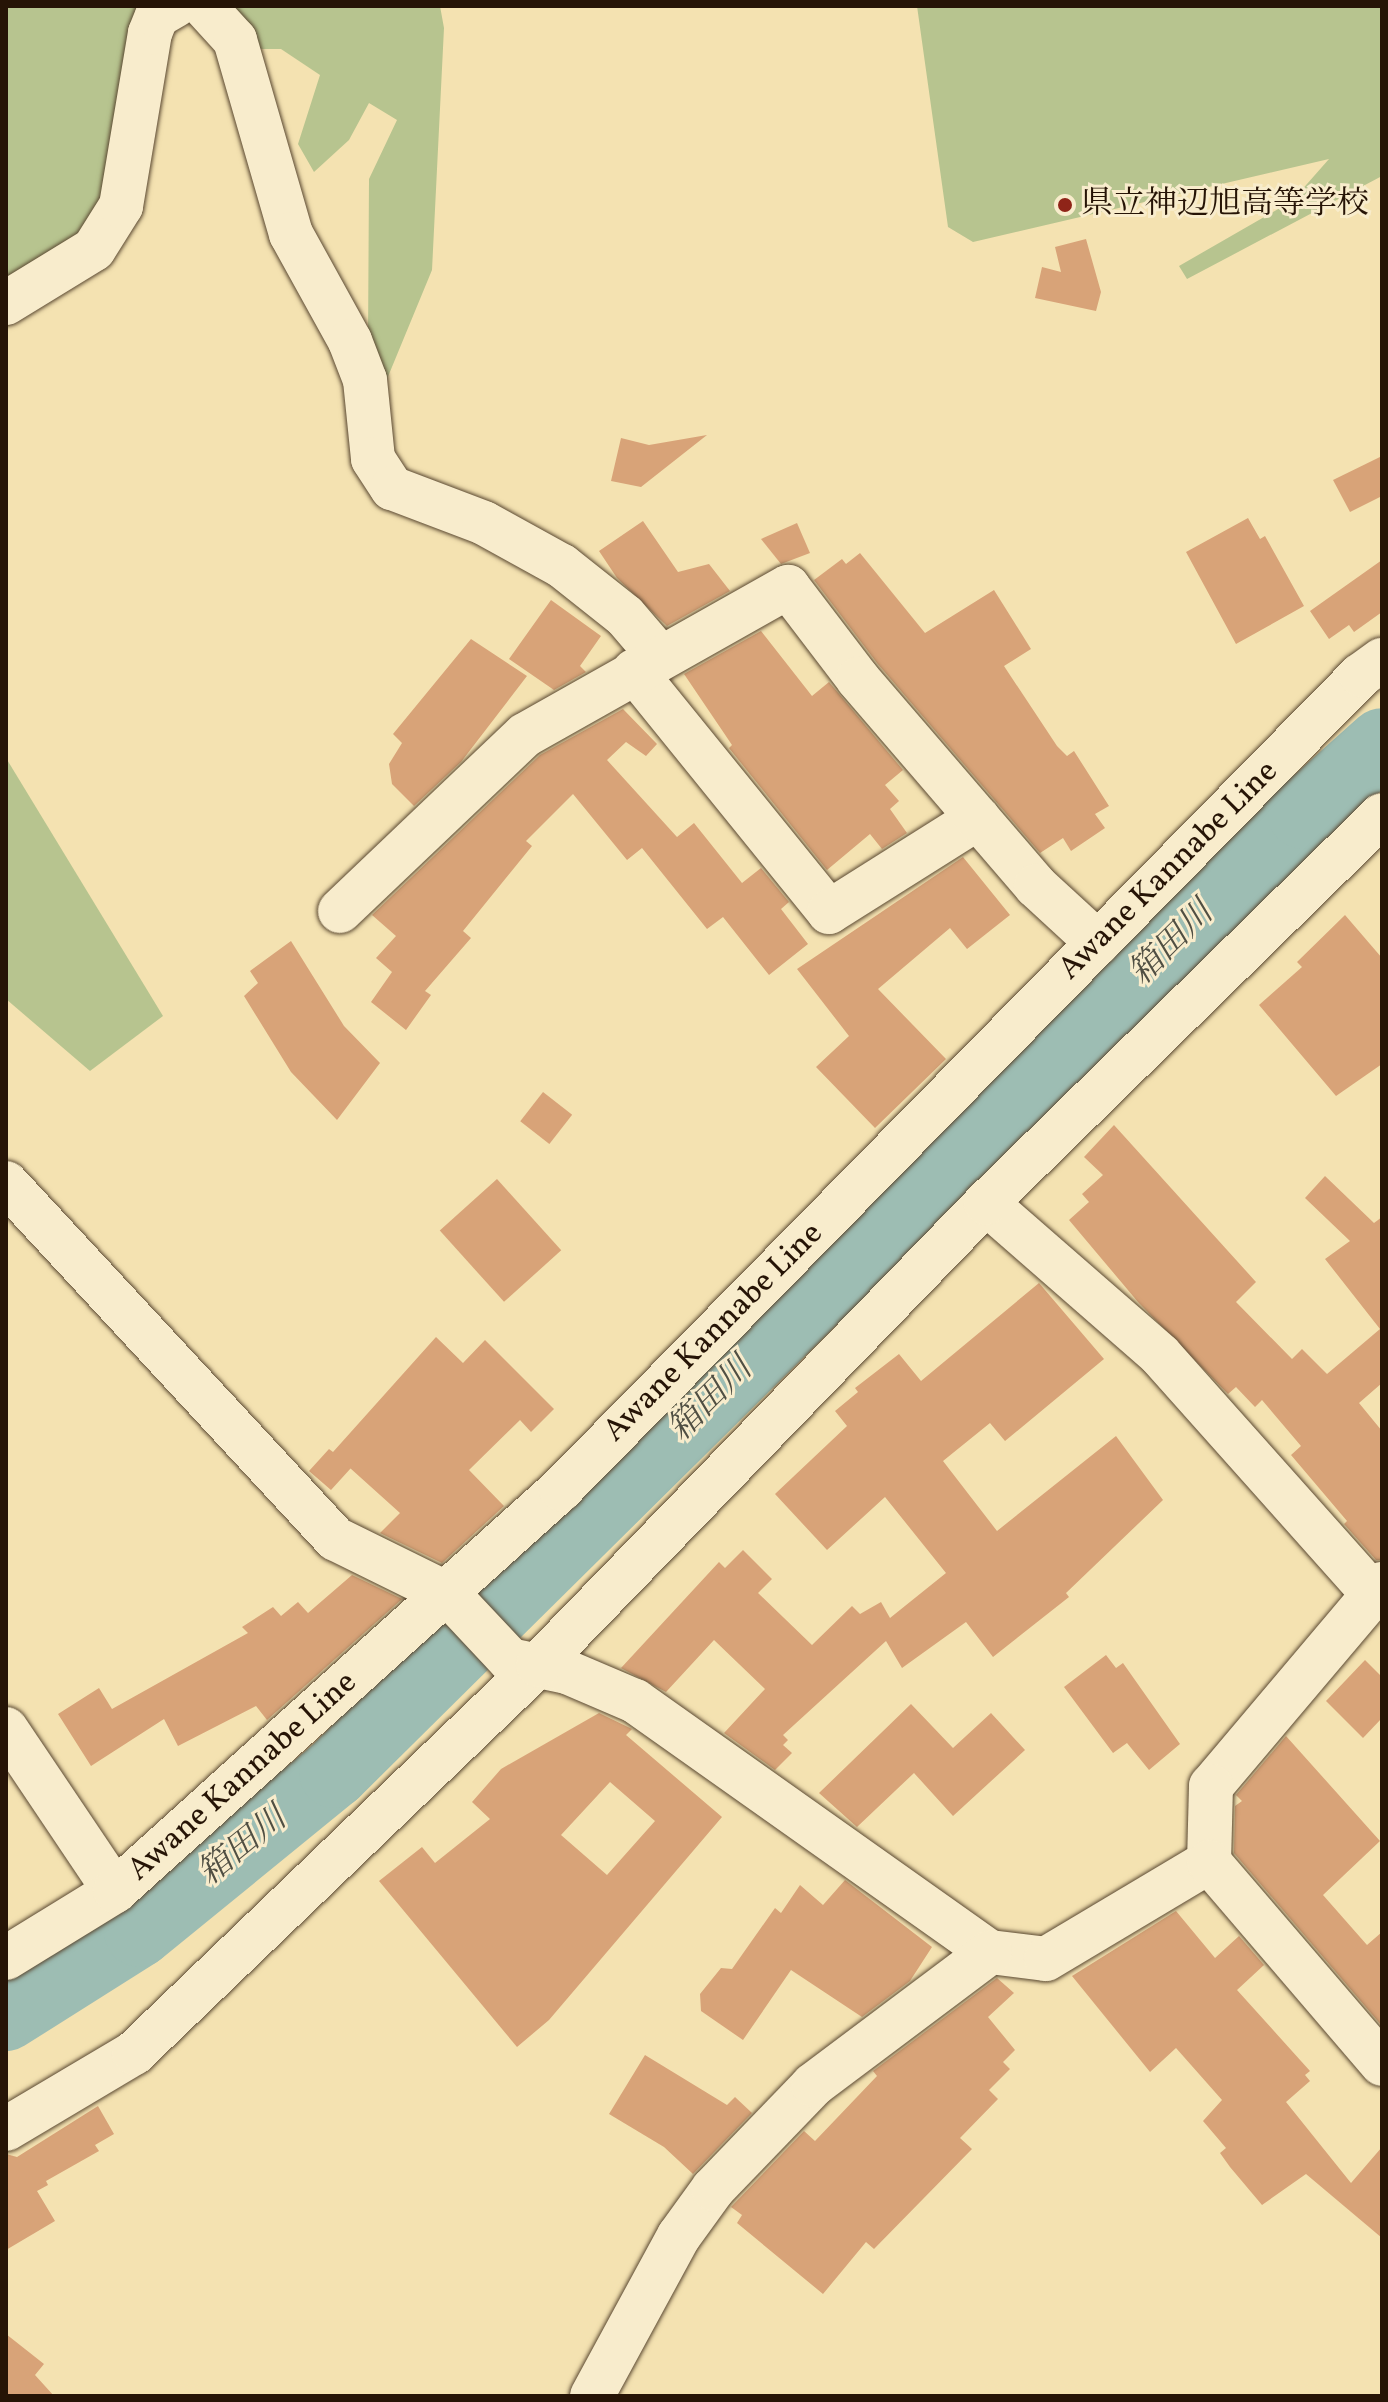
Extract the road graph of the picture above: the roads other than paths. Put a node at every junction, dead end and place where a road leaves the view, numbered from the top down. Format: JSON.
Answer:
{"nodes":[{"id":1,"x":174,"y":6,"type":"edge"},
{"id":2,"x":204,"y":6,"type":"edge"},
{"id":3,"x":6,"y":303,"type":"edge"},
{"id":4,"x":1382,"y":660,"type":"edge"},
{"id":5,"x":647,"y":664,"type":"junction"},
{"id":6,"x":1382,"y":815,"type":"edge"},
{"id":7,"x":978,"y":818,"type":"junction"},
{"id":8,"x":340,"y":911,"type":"dead end"},
{"id":9,"x":1098,"y":943,"type":"junction"},
{"id":10,"x":6,"y":1183,"type":"edge"},
{"id":11,"x":986,"y":1203,"type":"junction"},
{"id":12,"x":1376,"y":1588,"type":"edge"},
{"id":13,"x":452,"y":1599,"type":"junction"},
{"id":14,"x":524,"y":1662,"type":"junction"},
{"id":15,"x":6,"y":1729,"type":"edge"},
{"id":16,"x":1209,"y":1862,"type":"junction"},
{"id":17,"x":115,"y":1891,"type":"junction"},
{"id":18,"x":990,"y":1952,"type":"junction"},
{"id":19,"x":6,"y":1958,"type":"edge"},
{"id":20,"x":1382,"y":2064,"type":"edge"},
{"id":21,"x":6,"y":2129,"type":"edge"},
{"id":22,"x":592,"y":2396,"type":"edge"}],
"edges":[{"from":1,"to":3,"type":"street"},
{"from":2,"to":5,"type":"street"},
{"from":4,"to":9,"type":"street","name":"Awane Kannabe Line"},
{"from":5,"to":7,"type":"street"},
{"from":5,"to":7,"type":"street"},
{"from":5,"to":8,"type":"street"},
{"from":6,"to":11,"type":"street"},
{"from":7,"to":9,"type":"street"},
{"from":9,"to":13,"type":"street","name":"Awane Kannabe Line"},
{"from":10,"to":13,"type":"street"},
{"from":11,"to":12,"type":"street"},
{"from":11,"to":14,"type":"street"},
{"from":12,"to":16,"type":"street"},
{"from":13,"to":14,"type":"street"},
{"from":13,"to":17,"type":"street","name":"Awane Kannabe Line"},
{"from":14,"to":18,"type":"street"},
{"from":14,"to":21,"type":"street"},
{"from":15,"to":17,"type":"street"},
{"from":16,"to":18,"type":"street"},
{"from":16,"to":20,"type":"street"},
{"from":17,"to":19,"type":"street","name":"Awane Kannabe Line"},
{"from":18,"to":22,"type":"street"}]}
